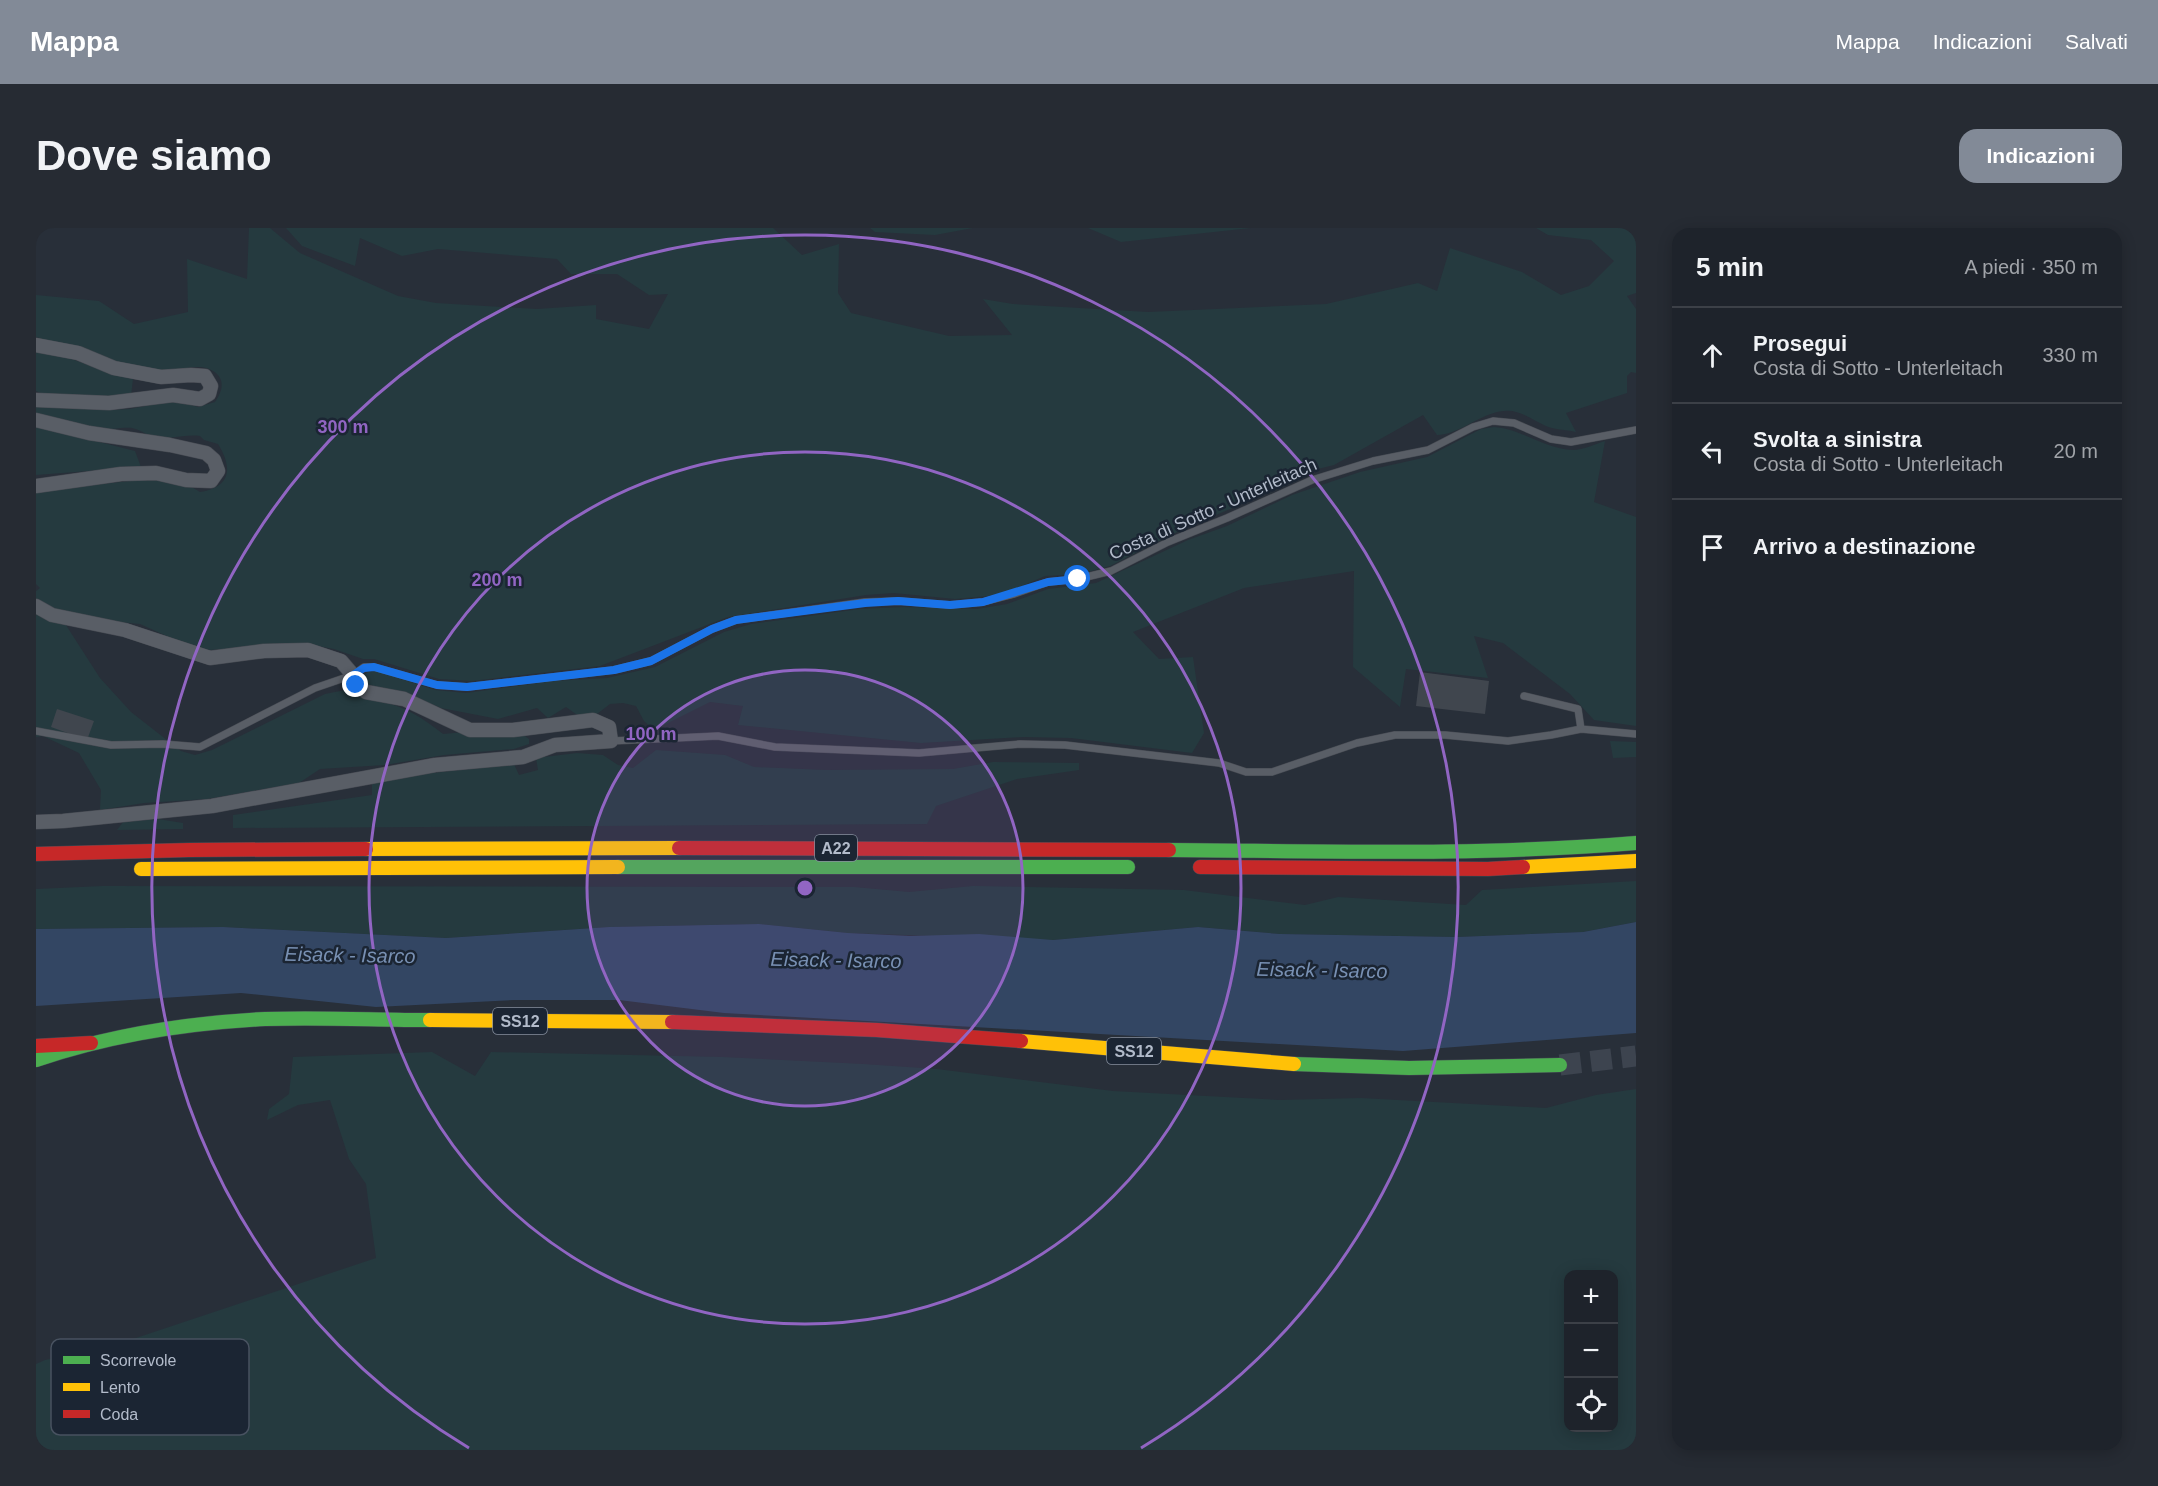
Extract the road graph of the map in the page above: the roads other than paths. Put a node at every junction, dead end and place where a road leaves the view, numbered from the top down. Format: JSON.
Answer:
{"nodes":[{"id":1,"x":36,"y":345,"type":"edge"},
{"id":2,"x":36,"y":399,"type":"edge"},
{"id":3,"x":36,"y":420,"type":"edge"},
{"id":4,"x":1636,"y":430,"type":"edge"},
{"id":5,"x":36,"y":486,"type":"edge"},
{"id":6,"x":36,"y":606,"type":"edge"},
{"id":7,"x":353,"y":675,"type":"junction"},
{"id":8,"x":1524,"y":696,"type":"dead end"},
{"id":9,"x":1581,"y":729,"type":"junction"},
{"id":10,"x":36,"y":731,"type":"edge"},
{"id":11,"x":1636,"y":734,"type":"edge"},
{"id":12,"x":611,"y":741,"type":"junction"},
{"id":13,"x":36,"y":822,"type":"edge"},
{"id":14,"x":1636,"y":843,"type":"edge"},
{"id":15,"x":36,"y":854,"type":"edge"},
{"id":16,"x":1636,"y":861,"type":"edge"},
{"id":17,"x":1145,"y":867,"type":"dead end"},
{"id":18,"x":1192,"y":867,"type":"dead end"},
{"id":19,"x":130,"y":869,"type":"dead end"},
{"id":20,"x":91,"y":1043,"type":"junction"},
{"id":21,"x":36,"y":1046,"type":"edge"},
{"id":22,"x":36,"y":1060,"type":"edge"},
{"id":23,"x":1560,"y":1065,"type":"tunnel mouth"}],
"edges":[{"from":1,"to":2,"type":"street"},
{"from":3,"to":5,"type":"street"},
{"from":4,"to":7,"type":"lane","name":"Costa di Sotto - Unterleitach"},
{"from":6,"to":7,"type":"street"},
{"from":7,"to":10,"type":"lane","name":"Costa di Sotto - Unterleitach"},
{"from":7,"to":12,"type":"street"},
{"from":8,"to":9,"type":"lane"},
{"from":9,"to":11,"type":"lane"},
{"from":9,"to":12,"type":"lane"},
{"from":12,"to":13,"type":"street"},
{"from":14,"to":15,"type":"main road","number":"A22"},
{"from":16,"to":18,"type":"main road"},
{"from":17,"to":19,"type":"main road","number":"A22"},
{"from":20,"to":21,"type":"main road"},
{"from":20,"to":22,"type":"main road","number":"SS12"},
{"from":20,"to":23,"type":"main road","number":"SS12"}]}
